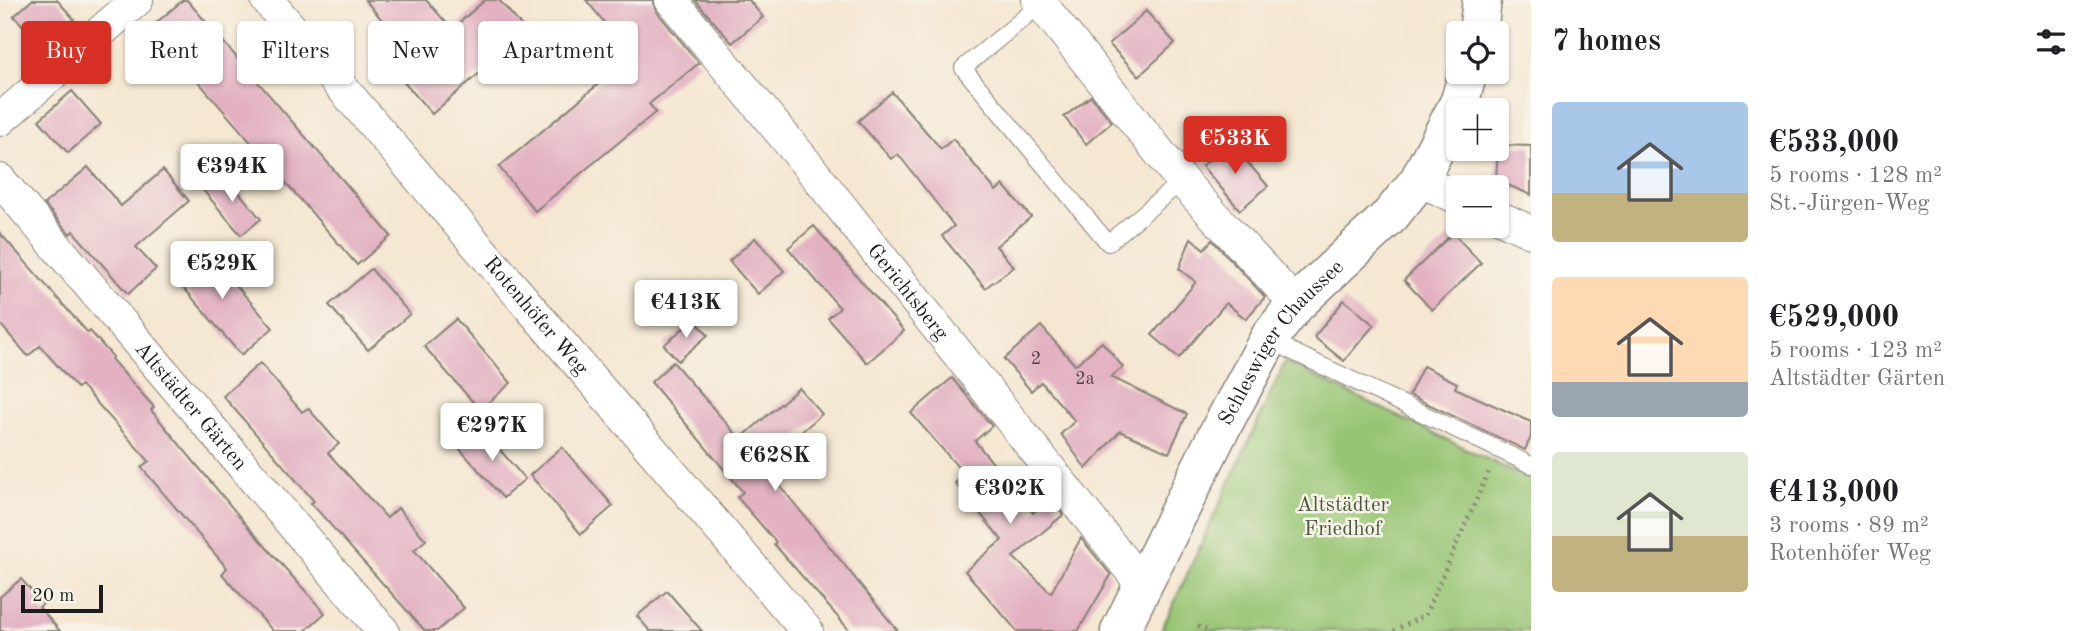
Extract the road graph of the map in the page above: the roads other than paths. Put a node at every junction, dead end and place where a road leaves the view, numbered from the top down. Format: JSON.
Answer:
{"nodes":[{"id":1,"x":137,"y":0,"type":"edge"},
{"id":2,"x":267,"y":0,"type":"edge"},
{"id":3,"x":671,"y":0,"type":"edge"},
{"id":4,"x":1482,"y":0,"type":"edge"},
{"id":5,"x":1039,"y":2,"type":"edge"},
{"id":6,"x":1479,"y":21,"type":"edge"},
{"id":7,"x":1465,"y":84,"type":"edge"},
{"id":8,"x":0,"y":120,"type":"edge"},
{"id":9,"x":0,"y":180,"type":"edge"},
{"id":10,"x":1419,"y":180,"type":"junction"},
{"id":11,"x":1182,"y":181,"type":"junction"},
{"id":12,"x":1446,"y":192,"type":"edge"},
{"id":13,"x":1509,"y":222,"type":"edge"},
{"id":14,"x":1531,"y":232,"type":"edge"},
{"id":15,"x":1296,"y":304,"type":"junction"},
{"id":16,"x":1270,"y":338,"type":"junction"},
{"id":17,"x":1531,"y":465,"type":"edge"},
{"id":18,"x":1144,"y":587,"type":"junction"},
{"id":19,"x":383,"y":631,"type":"edge"},
{"id":20,"x":807,"y":631,"type":"edge"},
{"id":21,"x":1120,"y":631,"type":"edge"}],
"edges":[{"from":1,"to":8,"type":"street"},
{"from":2,"to":20,"type":"street","name":"Rotenhöfer Weg"},
{"from":3,"to":18,"type":"street","name":"Gerichtsberg"},
{"from":4,"to":6,"type":"street"},
{"from":5,"to":11,"type":"street"},
{"from":5,"to":11,"type":"lane"},
{"from":7,"to":10,"type":"street","name":"Schleswiger Chaussee"},
{"from":9,"to":19,"type":"street","name":"Altstädter Gärten"},
{"from":10,"to":12,"type":"street"},
{"from":10,"to":15,"type":"street","name":"Schleswiger Chaussee"},
{"from":11,"to":15,"type":"street"},
{"from":13,"to":14,"type":"street"},
{"from":15,"to":16,"type":"street","name":"Schleswiger Chaussee"},
{"from":16,"to":17,"type":"lane"},
{"from":16,"to":18,"type":"street","name":"Schleswiger Chaussee"},
{"from":18,"to":21,"type":"street","name":"Schleswiger Chaussee"}]}
